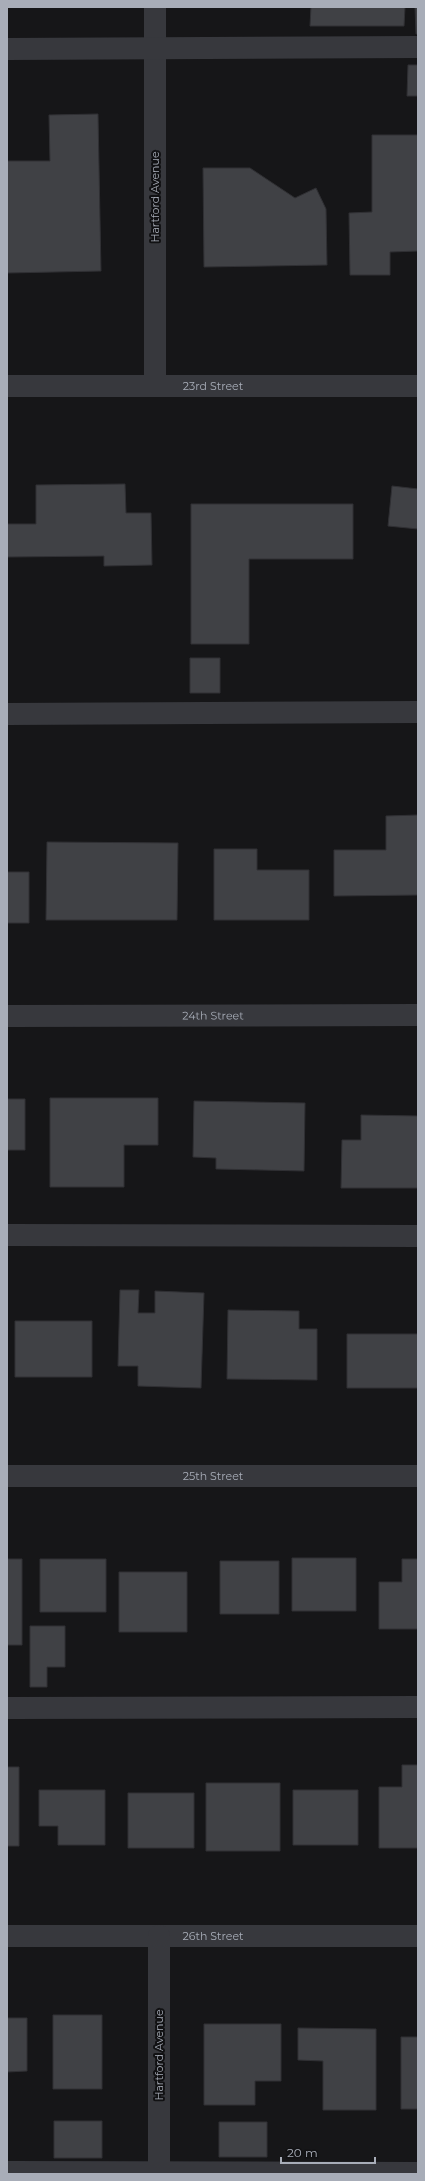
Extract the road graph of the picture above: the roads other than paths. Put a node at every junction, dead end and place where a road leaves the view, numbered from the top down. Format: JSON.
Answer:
{"nodes":[{"id":1,"x":155,"y":7,"type":"edge"},
{"id":2,"x":418,"y":47,"type":"edge"},
{"id":3,"x":155,"y":48,"type":"junction"},
{"id":4,"x":7,"y":49,"type":"edge"},
{"id":5,"x":7,"y":386,"type":"edge"},
{"id":6,"x":155,"y":386,"type":"junction"},
{"id":7,"x":418,"y":386,"type":"edge"},
{"id":8,"x":418,"y":712,"type":"edge"},
{"id":9,"x":7,"y":714,"type":"edge"},
{"id":10,"x":418,"y":1015,"type":"edge"},
{"id":11,"x":7,"y":1016,"type":"edge"},
{"id":12,"x":7,"y":1236,"type":"edge"},
{"id":13,"x":418,"y":1236,"type":"edge"},
{"id":14,"x":7,"y":1476,"type":"edge"},
{"id":15,"x":418,"y":1476,"type":"edge"},
{"id":16,"x":7,"y":1708,"type":"edge"},
{"id":17,"x":418,"y":1708,"type":"edge"},
{"id":18,"x":7,"y":1936,"type":"edge"},
{"id":19,"x":159,"y":1936,"type":"junction"},
{"id":20,"x":418,"y":1936,"type":"edge"},
{"id":21,"x":7,"y":2172,"type":"edge"},
{"id":22,"x":418,"y":2173,"type":"edge"},
{"id":23,"x":159,"y":2174,"type":"edge"}],
"edges":[{"from":1,"to":3,"type":"street","name":"Hartford Avenue"},
{"from":2,"to":3,"type":"street"},
{"from":3,"to":4,"type":"street"},
{"from":3,"to":6,"type":"street","name":"Hartford Avenue"},
{"from":5,"to":6,"type":"street","name":"23rd Street"},
{"from":6,"to":7,"type":"street","name":"23rd Street"},
{"from":8,"to":9,"type":"street"},
{"from":10,"to":11,"type":"street","name":"24th Street"},
{"from":12,"to":13,"type":"street"},
{"from":14,"to":15,"type":"street","name":"25th Street"},
{"from":16,"to":17,"type":"street"},
{"from":18,"to":19,"type":"street","name":"26th Street"},
{"from":19,"to":20,"type":"street","name":"26th Street"},
{"from":19,"to":23,"type":"street","name":"Hartford Avenue"},
{"from":21,"to":23,"type":"street"},
{"from":22,"to":23,"type":"street"}]}
